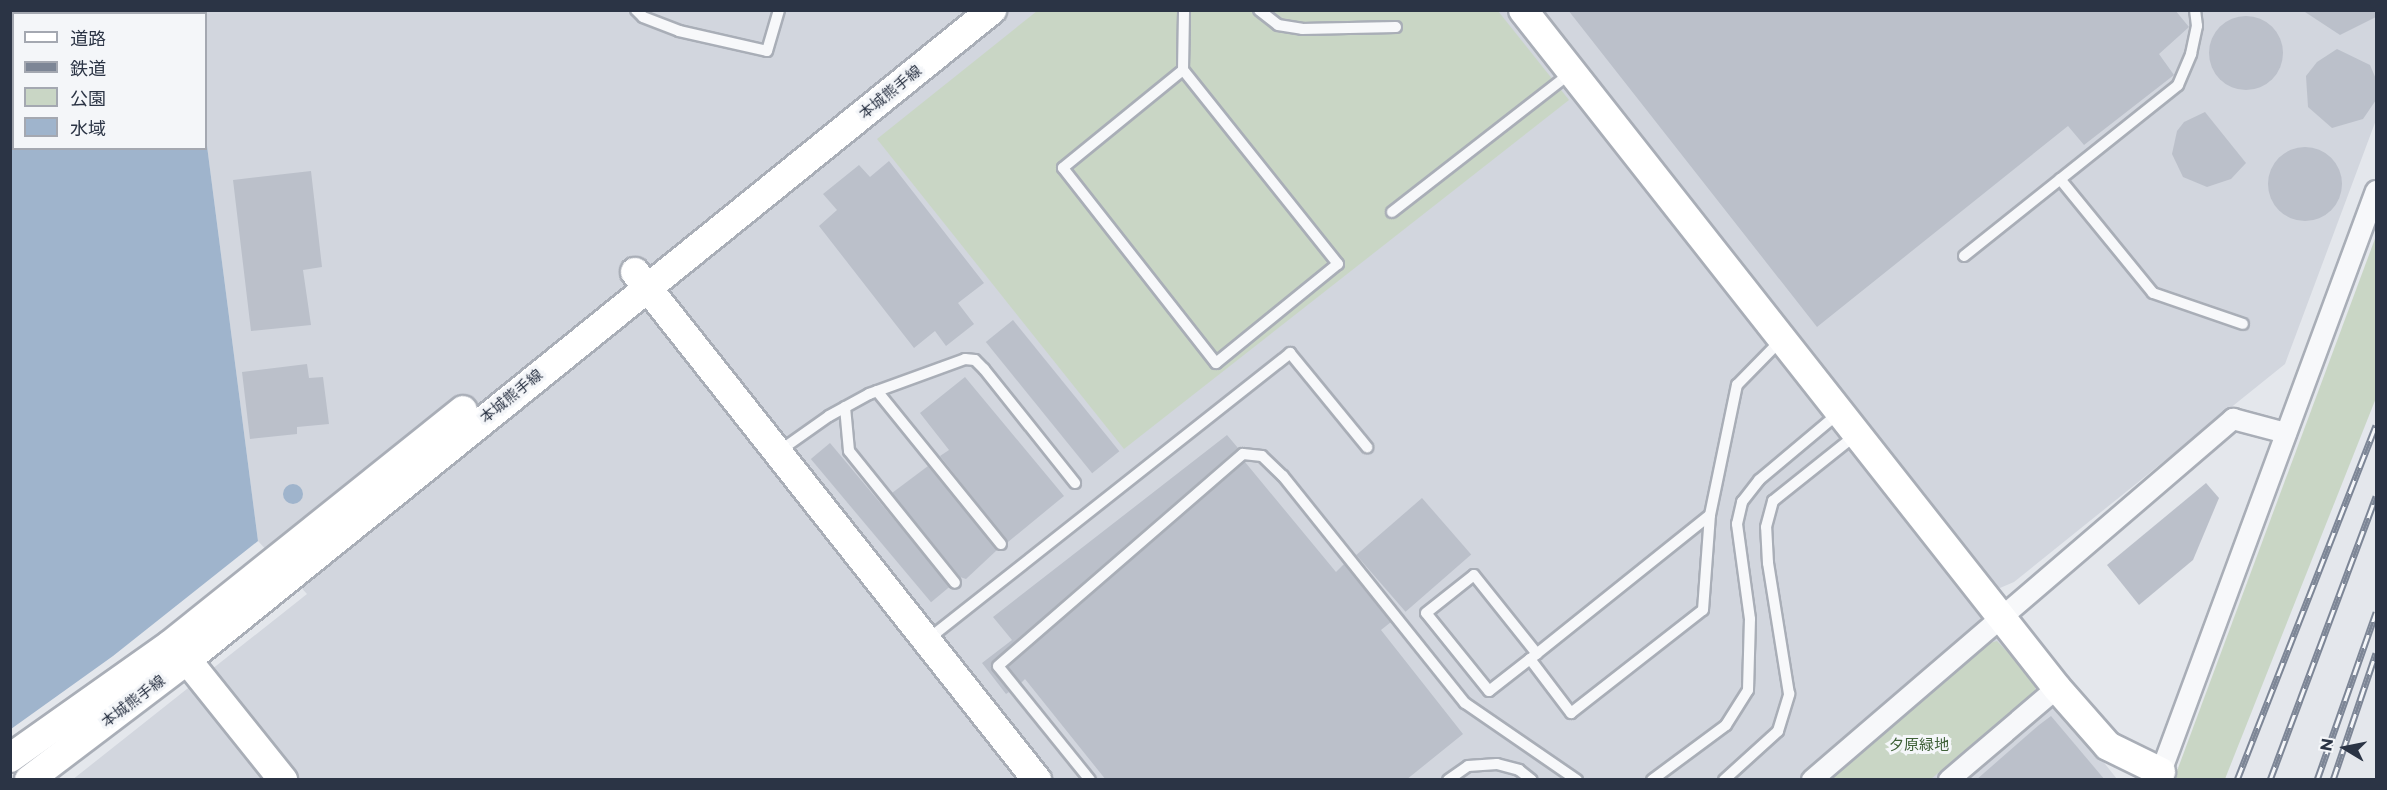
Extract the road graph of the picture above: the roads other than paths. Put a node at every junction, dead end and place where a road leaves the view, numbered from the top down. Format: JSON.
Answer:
{"nodes":[{"id":1,"x":636,"y":10,"type":"edge"},
{"id":2,"x":779,"y":10,"type":"edge"},
{"id":3,"x":963,"y":10,"type":"edge"},
{"id":4,"x":992,"y":10,"type":"edge"},
{"id":5,"x":1184,"y":10,"type":"edge"},
{"id":6,"x":1259,"y":10,"type":"edge"},
{"id":7,"x":1524,"y":10,"type":"edge"},
{"id":8,"x":2194,"y":10,"type":"edge"},
{"id":9,"x":1396,"y":27,"type":"dead end"},
{"id":10,"x":1183,"y":70,"type":"junction"},
{"id":11,"x":1572,"y":72,"type":"junction"},
{"id":12,"x":2060,"y":179,"type":"junction"},
{"id":13,"x":2376,"y":191,"type":"edge"},
{"id":14,"x":1392,"y":212,"type":"dead end"},
{"id":15,"x":1964,"y":256,"type":"dead end"},
{"id":16,"x":641,"y":279,"type":"junction"},
{"id":17,"x":2243,"y":324,"type":"dead end"},
{"id":18,"x":1783,"y":339,"type":"junction"},
{"id":19,"x":877,"y":391,"type":"junction"},
{"id":20,"x":844,"y":407,"type":"junction"},
{"id":21,"x":1840,"y":411,"type":"junction"},
{"id":22,"x":2286,"y":433,"type":"junction"},
{"id":23,"x":1857,"y":434,"type":"junction"},
{"id":24,"x":1367,"y":447,"type":"dead end"},
{"id":25,"x":778,"y":453,"type":"junction"},
{"id":26,"x":1075,"y":483,"type":"dead end"},
{"id":27,"x":1710,"y":515,"type":"junction"},
{"id":28,"x":1001,"y":544,"type":"dead end"},
{"id":29,"x":955,"y":583,"type":"dead end"},
{"id":30,"x":2003,"y":618,"type":"junction"},
{"id":31,"x":927,"y":640,"type":"junction"},
{"id":32,"x":1534,"y":656,"type":"junction"},
{"id":33,"x":187,"y":660,"type":"junction"},
{"id":34,"x":2057,"y":688,"type":"junction"},
{"id":35,"x":10,"y":758,"type":"edge"},
{"id":36,"x":2160,"y":776,"type":"edge"},
{"id":37,"x":28,"y":780,"type":"edge"},
{"id":38,"x":283,"y":780,"type":"edge"},
{"id":39,"x":1037,"y":780,"type":"edge"},
{"id":40,"x":1089,"y":780,"type":"edge"},
{"id":41,"x":1448,"y":780,"type":"edge"},
{"id":42,"x":1532,"y":780,"type":"edge"},
{"id":43,"x":1578,"y":780,"type":"edge"},
{"id":44,"x":1652,"y":780,"type":"edge"},
{"id":45,"x":1724,"y":780,"type":"edge"},
{"id":46,"x":1812,"y":780,"type":"edge"},
{"id":47,"x":1949,"y":780,"type":"edge"}],
"edges":[{"from":1,"to":2,"type":"lane"},
{"from":3,"to":16,"type":"main road","name":"本城熊手線"},
{"from":4,"to":16,"type":"main road","name":"本城熊手線"},
{"from":5,"to":10,"type":"lane"},
{"from":6,"to":9,"type":"lane"},
{"from":7,"to":11,"type":"main road"},
{"from":8,"to":12,"type":"lane"},
{"from":10,"to":10,"type":"lane"},
{"from":11,"to":14,"type":"lane"},
{"from":11,"to":18,"type":"main road"},
{"from":12,"to":15,"type":"lane"},
{"from":12,"to":17,"type":"lane"},
{"from":13,"to":22,"type":"street"},
{"from":16,"to":25,"type":"main road"},
{"from":16,"to":33,"type":"main road","name":"本城熊手線"},
{"from":16,"to":35,"type":"main road","name":"本城熊手線"},
{"from":18,"to":21,"type":"main road"},
{"from":18,"to":27,"type":"lane"},
{"from":19,"to":20,"type":"lane"},
{"from":19,"to":26,"type":"lane"},
{"from":19,"to":28,"type":"lane"},
{"from":20,"to":25,"type":"lane"},
{"from":20,"to":29,"type":"lane"},
{"from":21,"to":23,"type":"main road"},
{"from":21,"to":44,"type":"lane"},
{"from":22,"to":30,"type":"street"},
{"from":22,"to":36,"type":"street"},
{"from":23,"to":30,"type":"main road"},
{"from":23,"to":45,"type":"lane"},
{"from":24,"to":31,"type":"lane"},
{"from":25,"to":31,"type":"main road"},
{"from":27,"to":32,"type":"lane"},
{"from":27,"to":32,"type":"lane"},
{"from":30,"to":34,"type":"main road"},
{"from":30,"to":46,"type":"street"},
{"from":31,"to":39,"type":"main road"},
{"from":32,"to":32,"type":"lane"},
{"from":33,"to":37,"type":"main road","name":"本城熊手線"},
{"from":33,"to":38,"type":"main road"},
{"from":34,"to":36,"type":"main road"},
{"from":34,"to":47,"type":"street"},
{"from":40,"to":43,"type":"lane"},
{"from":41,"to":42,"type":"lane"}]}
